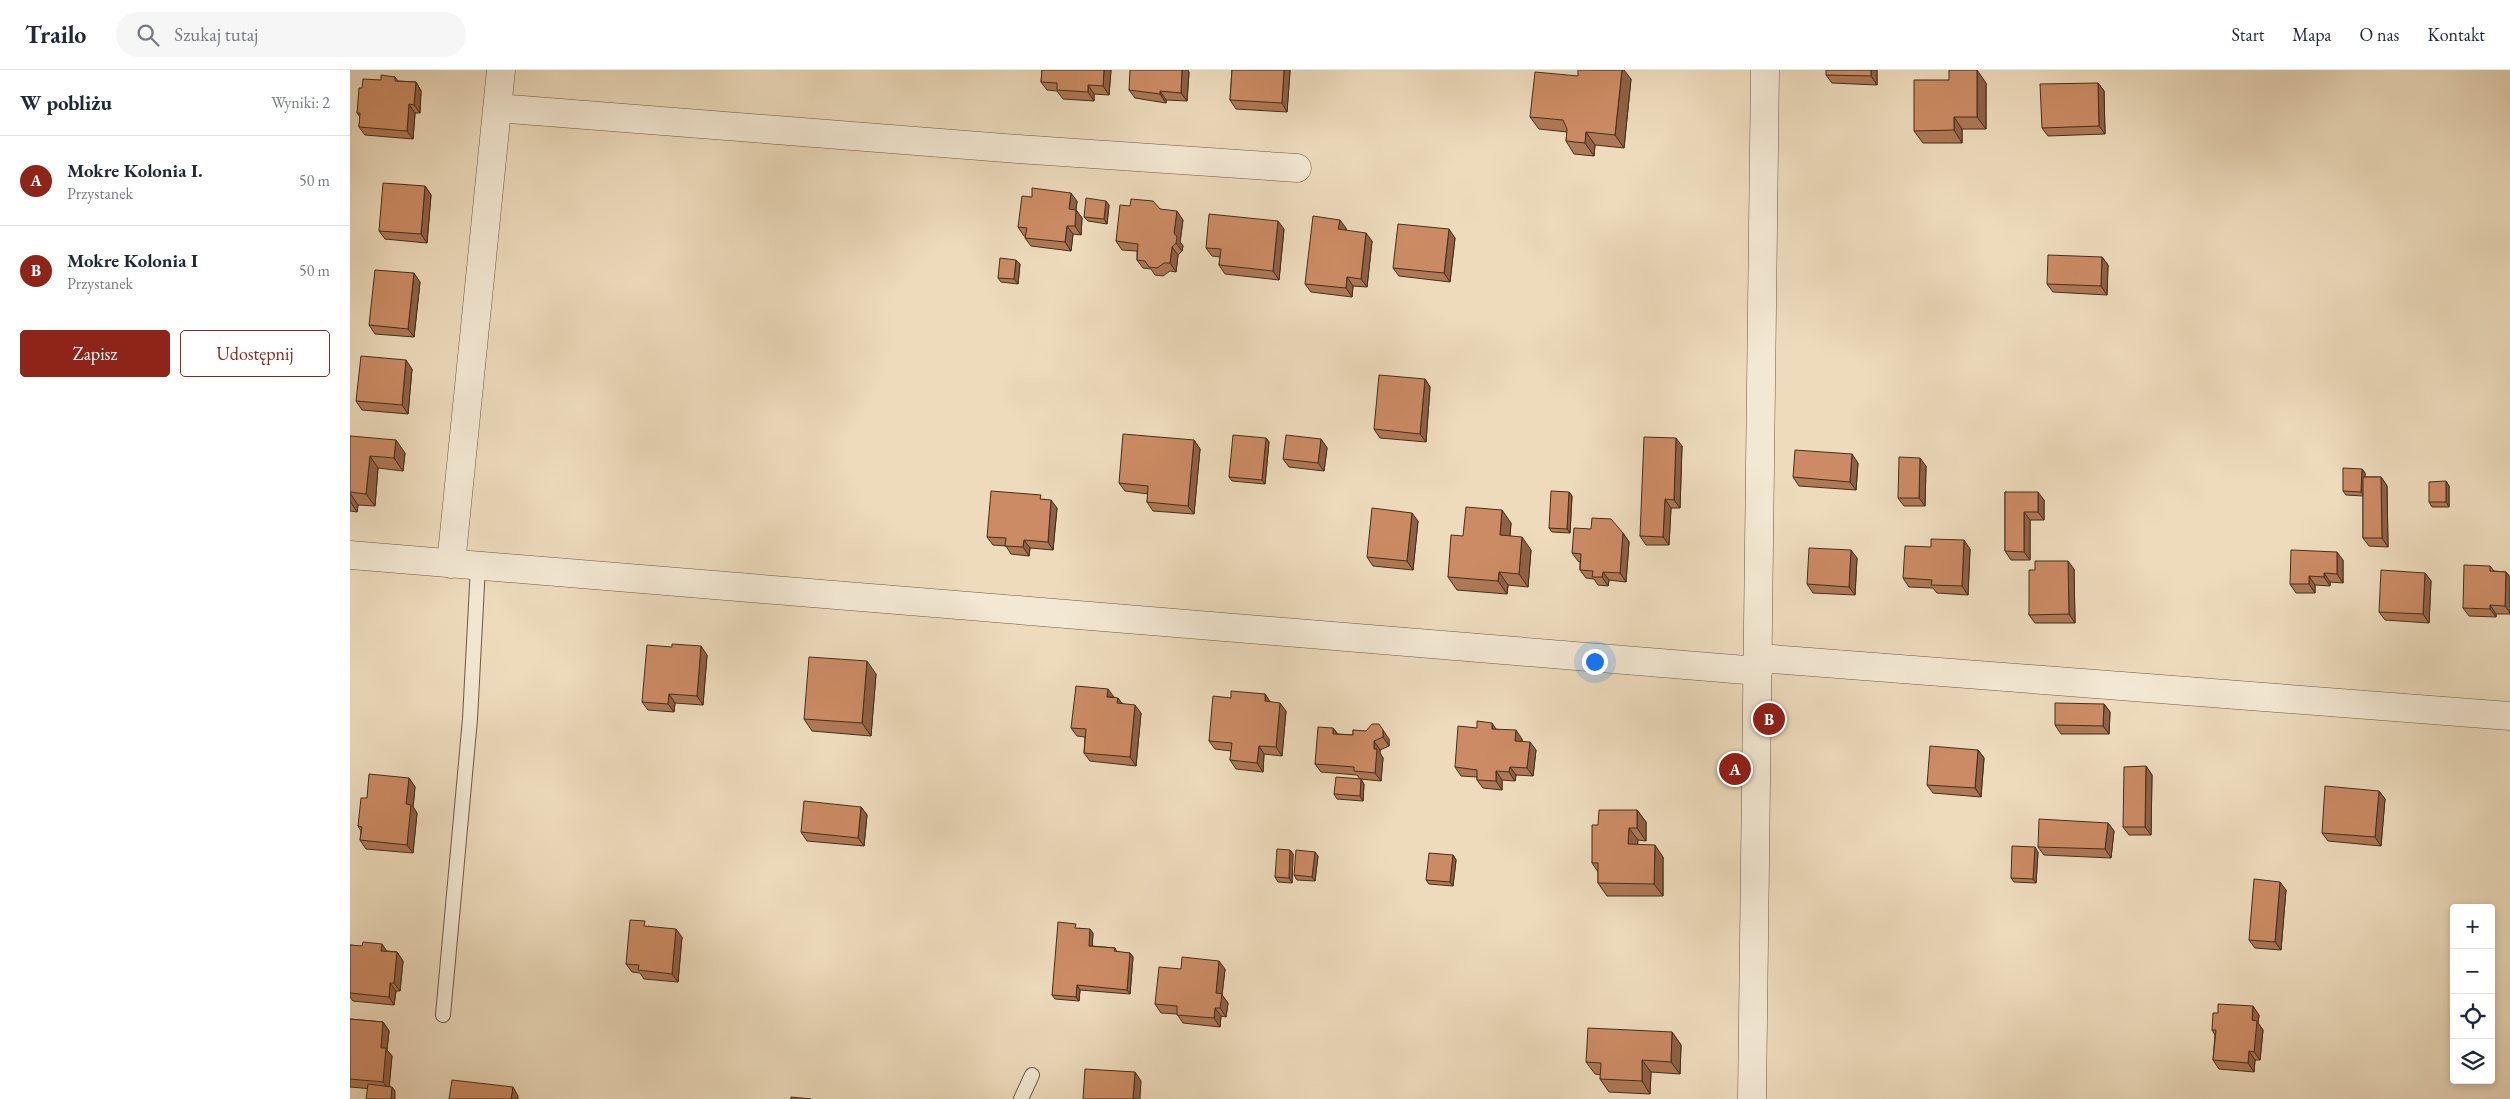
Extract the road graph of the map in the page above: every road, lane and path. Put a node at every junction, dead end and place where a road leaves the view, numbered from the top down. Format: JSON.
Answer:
{"nodes":[{"id":1,"x":501,"y":70,"type":"edge"},
{"id":2,"x":1765,"y":70,"type":"edge"},
{"id":3,"x":497,"y":108,"type":"junction"},
{"id":4,"x":1297,"y":168,"type":"dead end"},
{"id":5,"x":350,"y":555,"type":"edge"},
{"id":6,"x":451,"y":564,"type":"junction"},
{"id":7,"x":478,"y":566,"type":"junction"},
{"id":8,"x":1758,"y":664,"type":"junction"},
{"id":9,"x":2510,"y":716,"type":"edge"},
{"id":10,"x":443,"y":1015,"type":"dead end"},
{"id":11,"x":1032,"y":1075,"type":"dead end"},
{"id":12,"x":1021,"y":1099,"type":"edge"},
{"id":13,"x":1752,"y":1099,"type":"edge"}],
"edges":[{"from":1,"to":3,"type":"street"},
{"from":2,"to":8,"type":"street"},
{"from":3,"to":4,"type":"street"},
{"from":3,"to":6,"type":"street"},
{"from":5,"to":6,"type":"street"},
{"from":6,"to":7,"type":"street"},
{"from":7,"to":8,"type":"street"},
{"from":7,"to":10,"type":"lane"},
{"from":8,"to":9,"type":"street"},
{"from":8,"to":13,"type":"street"},
{"from":11,"to":12,"type":"lane"}]}
